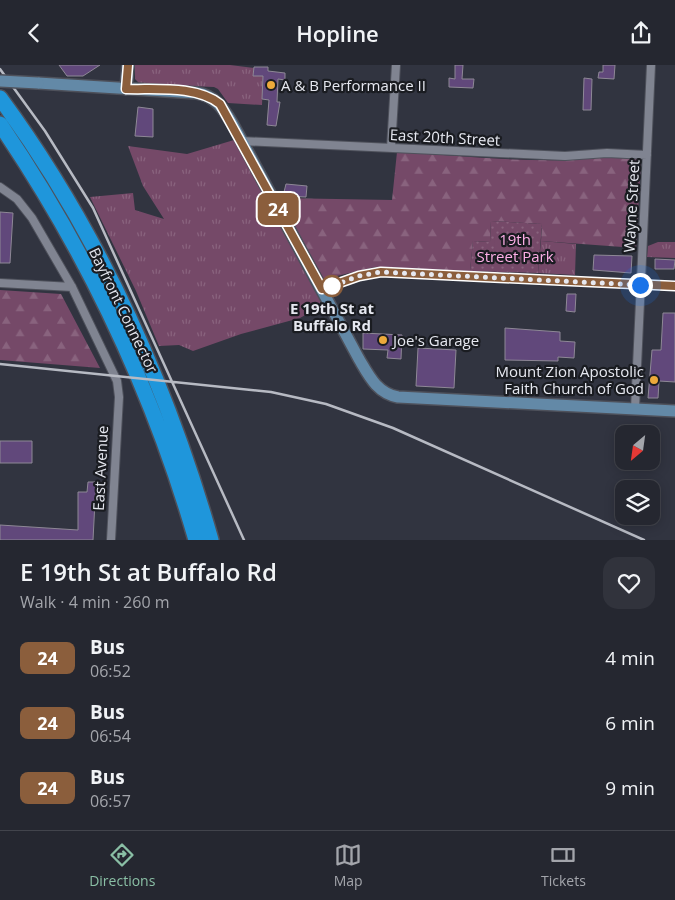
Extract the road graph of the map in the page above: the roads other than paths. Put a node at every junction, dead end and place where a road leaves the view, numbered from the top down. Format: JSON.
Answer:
{"nodes":[{"id":1,"x":128,"y":65,"type":"edge"},
{"id":2,"x":396,"y":65,"type":"edge"},
{"id":3,"x":651,"y":65,"type":"edge"},
{"id":4,"x":0,"y":81,"type":"edge"},
{"id":5,"x":126,"y":89,"type":"junction"},
{"id":6,"x":0,"y":98,"type":"edge"},
{"id":7,"x":0,"y":124,"type":"edge"},
{"id":8,"x":241,"y":141,"type":"junction"},
{"id":9,"x":391,"y":148,"type":"junction"},
{"id":10,"x":647,"y":155,"type":"junction"},
{"id":11,"x":3,"y":188,"type":"edge"},
{"id":12,"x":0,"y":283,"type":"edge"},
{"id":13,"x":640,"y":285,"type":"junction"},
{"id":14,"x":675,"y":286,"type":"edge"},
{"id":15,"x":72,"y":287,"type":"junction"},
{"id":16,"x":322,"y":289,"type":"junction"},
{"id":17,"x":635,"y":409,"type":"junction"},
{"id":18,"x":675,"y":411,"type":"edge"},
{"id":19,"x":111,"y":540,"type":"edge"},
{"id":20,"x":196,"y":540,"type":"edge"},
{"id":21,"x":211,"y":540,"type":"edge"}],
"edges":[{"from":1,"to":5,"type":"main road"},
{"from":2,"to":9,"type":"street"},
{"from":3,"to":10,"type":"street","name":"Wayne Street"},
{"from":4,"to":5,"type":"main road","bridge":true},
{"from":5,"to":8,"type":"main road"},
{"from":6,"to":21,"type":"highway","name":"Bayfront Connector"},
{"from":7,"to":20,"type":"highway","name":"Bayfront Connector"},
{"from":8,"to":9,"type":"street","name":"East 20th Street"},
{"from":8,"to":16,"type":"main road"},
{"from":9,"to":10,"type":"street","name":"East 20th Street"},
{"from":10,"to":13,"type":"street","name":"Wayne Street"},
{"from":11,"to":15,"type":"street","name":"East Avenue"},
{"from":12,"to":15,"type":"street"},
{"from":13,"to":14,"type":"street"},
{"from":13,"to":16,"type":"street"},
{"from":13,"to":17,"type":"street","name":"Wayne Street"},
{"from":15,"to":19,"type":"street","name":"East Avenue"},
{"from":16,"to":17,"type":"main road"},
{"from":17,"to":18,"type":"main road"}]}
